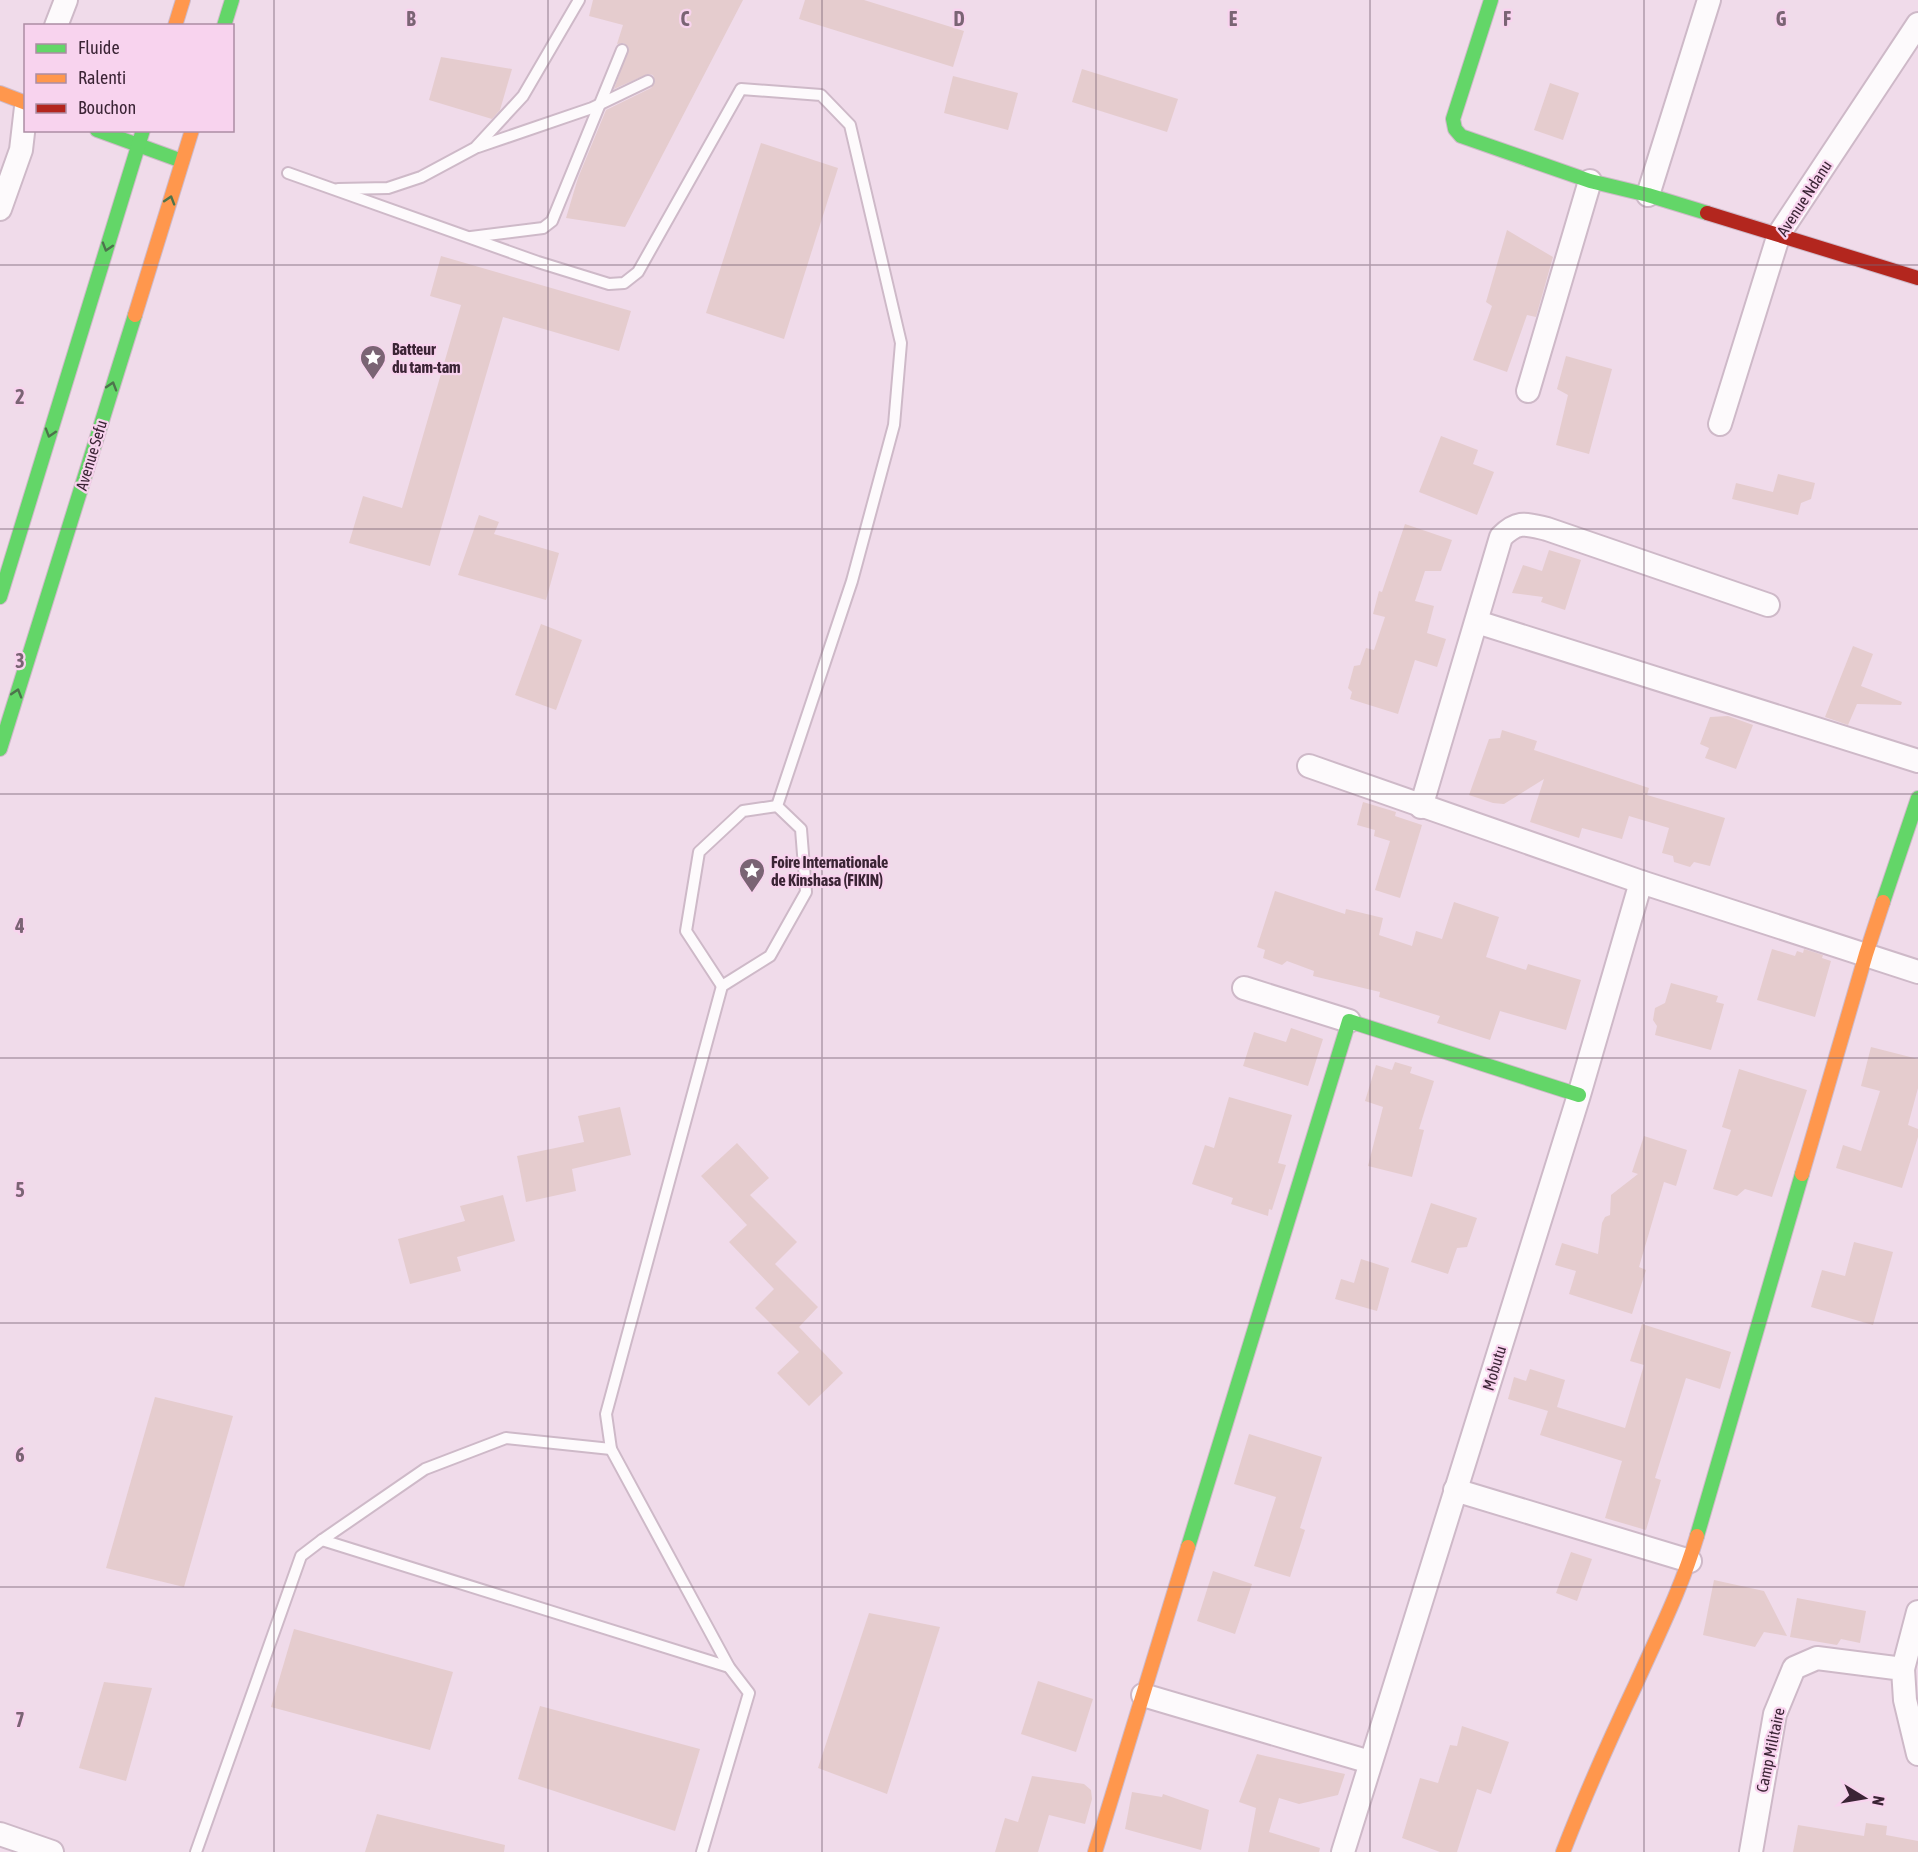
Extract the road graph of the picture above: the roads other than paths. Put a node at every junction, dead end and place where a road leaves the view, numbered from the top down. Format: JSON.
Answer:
{"nodes":[{"id":1,"x":66,"y":0,"type":"edge"},
{"id":2,"x":183,"y":0,"type":"edge"},
{"id":3,"x":232,"y":0,"type":"edge"},
{"id":4,"x":579,"y":0,"type":"edge"},
{"id":5,"x":1491,"y":0,"type":"edge"},
{"id":6,"x":1709,"y":0,"type":"edge"},
{"id":7,"x":57,"y":24,"type":"edge"},
{"id":8,"x":176,"y":24,"type":"edge"},
{"id":9,"x":225,"y":24,"type":"edge"},
{"id":10,"x":1918,"y":24,"type":"edge"},
{"id":11,"x":622,"y":50,"type":"dead end"},
{"id":12,"x":648,"y":81,"type":"dead end"},
{"id":13,"x":0,"y":93,"type":"edge"},
{"id":14,"x":602,"y":103,"type":"junction"},
{"id":15,"x":24,"y":104,"type":"edge"},
{"id":16,"x":24,"y":123,"type":"edge"},
{"id":17,"x":102,"y":132,"type":"edge"},
{"id":18,"x":142,"y":132,"type":"edge"},
{"id":19,"x":191,"y":132,"type":"edge"},
{"id":20,"x":138,"y":146,"type":"junction"},
{"id":21,"x":475,"y":148,"type":"junction"},
{"id":22,"x":182,"y":161,"type":"junction"},
{"id":23,"x":288,"y":173,"type":"dead end"},
{"id":24,"x":1590,"y":181,"type":"junction"},
{"id":25,"x":332,"y":189,"type":"junction"},
{"id":26,"x":1648,"y":195,"type":"junction"},
{"id":27,"x":0,"y":209,"type":"edge"},
{"id":28,"x":1779,"y":234,"type":"junction"},
{"id":29,"x":468,"y":237,"type":"junction"},
{"id":30,"x":1918,"y":278,"type":"edge"},
{"id":31,"x":1528,"y":390,"type":"dead end"},
{"id":32,"x":1720,"y":424,"type":"dead end"},
{"id":33,"x":0,"y":597,"type":"edge"},
{"id":34,"x":1768,"y":605,"type":"dead end"},
{"id":35,"x":1477,"y":622,"type":"junction"},
{"id":36,"x":0,"y":748,"type":"edge"},
{"id":37,"x":1918,"y":761,"type":"edge"},
{"id":38,"x":1309,"y":766,"type":"dead end"},
{"id":39,"x":1918,"y":798,"type":"edge"},
{"id":40,"x":777,"y":806,"type":"junction"},
{"id":41,"x":1421,"y":807,"type":"junction"},
{"id":42,"x":1641,"y":882,"type":"junction"},
{"id":43,"x":1866,"y":954,"type":"junction"},
{"id":44,"x":1918,"y":972,"type":"edge"},
{"id":45,"x":722,"y":986,"type":"junction"},
{"id":46,"x":1244,"y":988,"type":"dead end"},
{"id":47,"x":1349,"y":1021,"type":"junction"},
{"id":48,"x":1579,"y":1095,"type":"junction"},
{"id":49,"x":611,"y":1449,"type":"junction"},
{"id":50,"x":1455,"y":1490,"type":"junction"},
{"id":51,"x":322,"y":1540,"type":"junction"},
{"id":52,"x":1690,"y":1561,"type":"junction"},
{"id":53,"x":1918,"y":1612,"type":"edge"},
{"id":54,"x":729,"y":1667,"type":"junction"},
{"id":55,"x":1903,"y":1669,"type":"junction"},
{"id":56,"x":1143,"y":1695,"type":"junction"},
{"id":57,"x":1918,"y":1754,"type":"edge"},
{"id":58,"x":1370,"y":1762,"type":"junction"},
{"id":59,"x":0,"y":1834,"type":"edge"},
{"id":60,"x":52,"y":1852,"type":"edge"},
{"id":61,"x":196,"y":1852,"type":"edge"},
{"id":62,"x":702,"y":1852,"type":"edge"},
{"id":63,"x":1095,"y":1852,"type":"edge"},
{"id":64,"x":1343,"y":1852,"type":"edge"},
{"id":65,"x":1563,"y":1852,"type":"edge"},
{"id":66,"x":1752,"y":1852,"type":"edge"}],
"edges":[{"from":1,"to":7,"type":"street"},
{"from":2,"to":8,"type":"street"},
{"from":3,"to":9,"type":"street"},
{"from":4,"to":21,"type":"lane"},
{"from":5,"to":24,"type":"street"},
{"from":6,"to":26,"type":"street"},
{"from":10,"to":28,"type":"street","name":"Avenue Ndanu"},
{"from":11,"to":14,"type":"lane"},
{"from":12,"to":14,"type":"lane"},
{"from":13,"to":15,"type":"street"},
{"from":14,"to":21,"type":"lane"},
{"from":14,"to":29,"type":"lane"},
{"from":16,"to":27,"type":"street"},
{"from":17,"to":20,"type":"street"},
{"from":18,"to":20,"type":"street"},
{"from":19,"to":22,"type":"street","name":"Avenue Sefu"},
{"from":20,"to":22,"type":"street"},
{"from":20,"to":33,"type":"street","one_way":true},
{"from":21,"to":25,"type":"lane"},
{"from":36,"to":22,"type":"street","name":"Avenue Sefu","one_way":true},
{"from":23,"to":25,"type":"lane"},
{"from":24,"to":26,"type":"street"},
{"from":24,"to":31,"type":"street"},
{"from":25,"to":29,"type":"lane"},
{"from":26,"to":28,"type":"street"},
{"from":28,"to":30,"type":"street"},
{"from":28,"to":32,"type":"street","name":"Avenue Ndanu"},
{"from":29,"to":40,"type":"lane"},
{"from":34,"to":35,"type":"street"},
{"from":35,"to":37,"type":"street"},
{"from":35,"to":41,"type":"street"},
{"from":38,"to":41,"type":"street"},
{"from":39,"to":43,"type":"street"},
{"from":40,"to":45,"type":"lane"},
{"from":40,"to":45,"type":"lane"},
{"from":41,"to":42,"type":"street"},
{"from":42,"to":43,"type":"street"},
{"from":42,"to":48,"type":"street","name":"Mobutu"},
{"from":43,"to":44,"type":"street"},
{"from":43,"to":52,"type":"street"},
{"from":45,"to":49,"type":"lane"},
{"from":46,"to":47,"type":"street"},
{"from":47,"to":48,"type":"street"},
{"from":47,"to":56,"type":"street"},
{"from":48,"to":50,"type":"street","name":"Mobutu"},
{"from":49,"to":51,"type":"lane"},
{"from":49,"to":54,"type":"lane"},
{"from":50,"to":52,"type":"street"},
{"from":50,"to":58,"type":"street","name":"Mobutu"},
{"from":51,"to":54,"type":"lane"},
{"from":51,"to":61,"type":"lane"},
{"from":52,"to":65,"type":"street"},
{"from":53,"to":55,"type":"street"},
{"from":54,"to":62,"type":"lane"},
{"from":55,"to":57,"type":"street"},
{"from":55,"to":66,"type":"street","name":"Camp Militaire"},
{"from":56,"to":58,"type":"street"},
{"from":56,"to":63,"type":"street"},
{"from":58,"to":64,"type":"street","name":"Mobutu"},
{"from":59,"to":60,"type":"street"}]}
